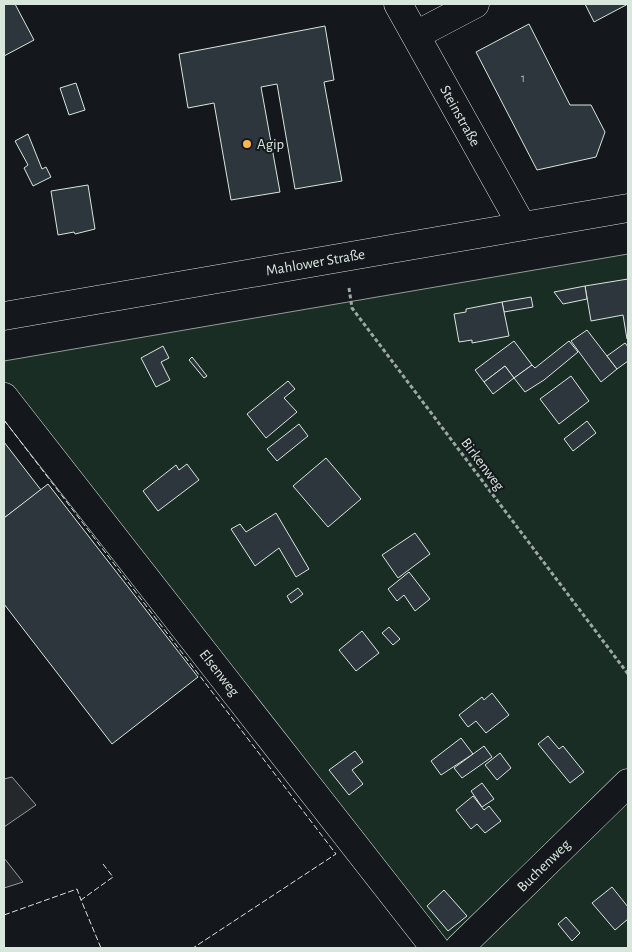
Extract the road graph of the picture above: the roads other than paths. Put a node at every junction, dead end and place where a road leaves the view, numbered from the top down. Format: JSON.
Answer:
{"nodes":[{"id":1,"x":398,"y":4,"type":"edge"},
{"id":2,"x":475,"y":4,"type":"edge"},
{"id":3,"x":416,"y":35,"type":"junction"},
{"id":4,"x":628,"y":208,"type":"edge"},
{"id":5,"x":522,"y":226,"type":"junction"},
{"id":6,"x":4,"y":316,"type":"edge"},
{"id":7,"x":4,"y":397,"type":"edge"},
{"id":8,"x":628,"y":783,"type":"edge"},
{"id":9,"x":435,"y":948,"type":"edge"},
{"id":10,"x":459,"y":948,"type":"edge"}],
"edges":[{"from":1,"to":3,"type":"main road","name":"Steinstraße"},
{"from":2,"to":3,"type":"main road"},
{"from":3,"to":5,"type":"main road","name":"Steinstraße"},
{"from":4,"to":5,"type":"main road","name":"Mahlower Straße"},
{"from":5,"to":6,"type":"main road","name":"Mahlower Straße"},
{"from":7,"to":9,"type":"main road","name":"Elsenweg"},
{"from":8,"to":10,"type":"main road","name":"Buchenweg"}]}
